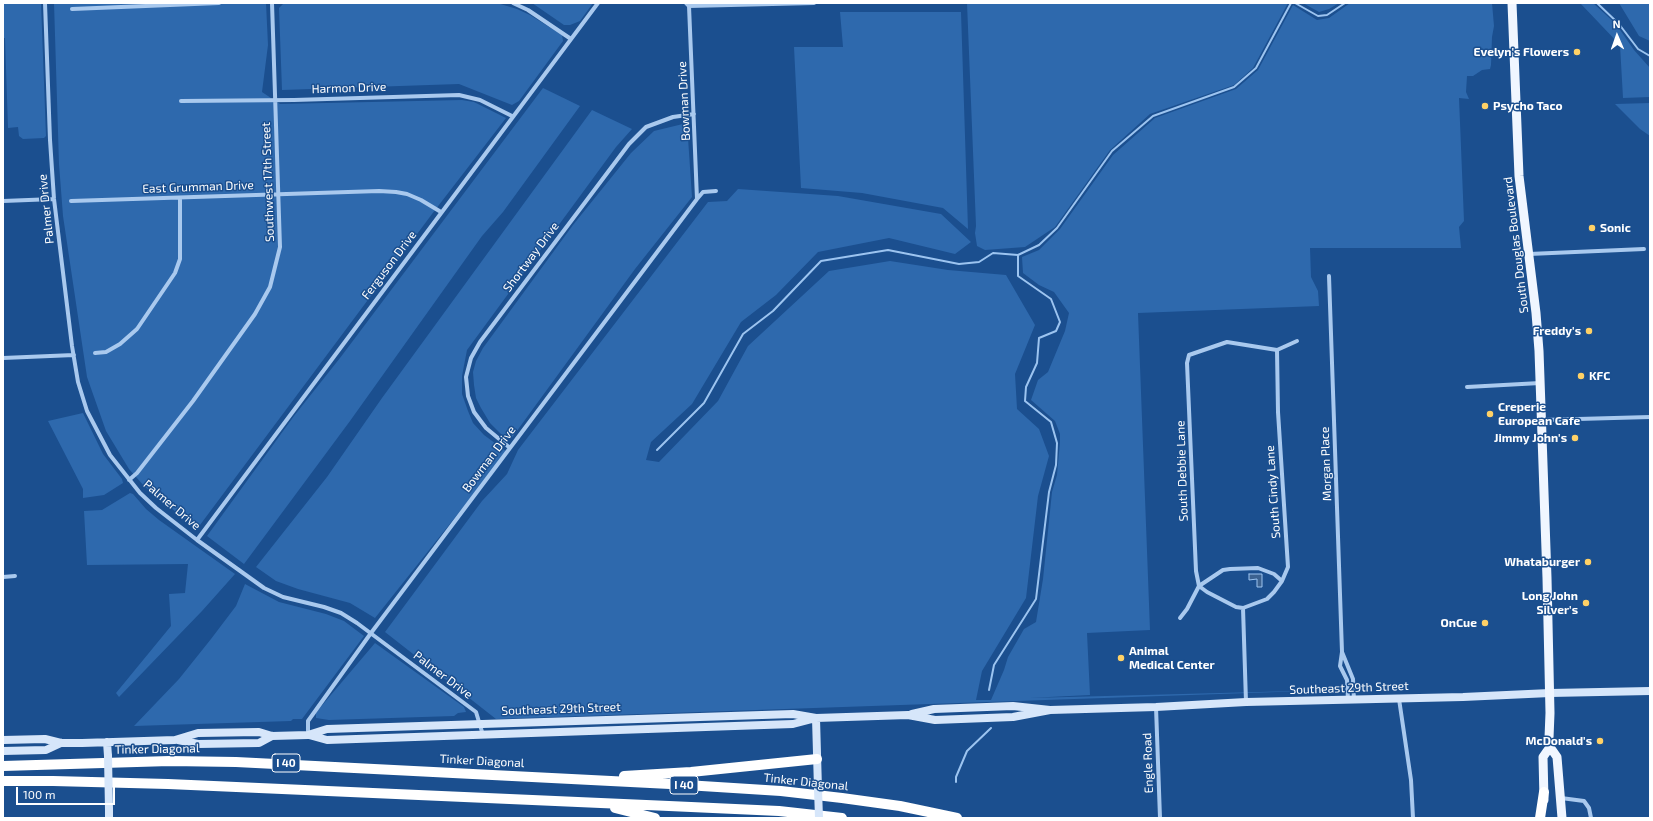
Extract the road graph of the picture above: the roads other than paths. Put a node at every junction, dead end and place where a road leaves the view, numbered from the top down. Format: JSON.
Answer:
{"nodes":[{"id":1,"x":45,"y":3,"type":"edge"},
{"id":2,"x":219,"y":3,"type":"edge"},
{"id":3,"x":272,"y":3,"type":"edge"},
{"id":4,"x":513,"y":3,"type":"edge"},
{"id":5,"x":598,"y":3,"type":"edge"},
{"id":6,"x":814,"y":3,"type":"edge"},
{"id":7,"x":1512,"y":3,"type":"edge"},
{"id":8,"x":688,"y":4,"type":"edge"},
{"id":9,"x":72,"y":9,"type":"dead end"},
{"id":10,"x":571,"y":39,"type":"junction"},
{"id":11,"x":274,"y":100,"type":"junction"},
{"id":12,"x":181,"y":101,"type":"dead end"},
{"id":13,"x":694,"y":114,"type":"junction"},
{"id":14,"x":512,"y":116,"type":"junction"},
{"id":15,"x":716,"y":191,"type":"dead end"},
{"id":16,"x":279,"y":193,"type":"junction"},
{"id":17,"x":180,"y":198,"type":"junction"},
{"id":18,"x":54,"y":199,"type":"junction"},
{"id":19,"x":697,"y":199,"type":"junction"},
{"id":20,"x":3,"y":201,"type":"edge"},
{"id":21,"x":71,"y":201,"type":"dead end"},
{"id":22,"x":440,"y":212,"type":"junction"},
{"id":23,"x":1644,"y":249,"type":"dead end"},
{"id":24,"x":1528,"y":254,"type":"junction"},
{"id":25,"x":1329,"y":276,"type":"dead end"},
{"id":26,"x":1297,"y":341,"type":"dead end"},
{"id":27,"x":1277,"y":350,"type":"junction"},
{"id":28,"x":95,"y":353,"type":"dead end"},
{"id":29,"x":74,"y":355,"type":"junction"},
{"id":30,"x":3,"y":358,"type":"edge"},
{"id":31,"x":1540,"y":383,"type":"junction"},
{"id":32,"x":1467,"y":387,"type":"dead end"},
{"id":33,"x":1650,"y":417,"type":"edge"},
{"id":34,"x":1542,"y":420,"type":"junction"},
{"id":35,"x":510,"y":448,"type":"junction"},
{"id":36,"x":129,"y":480,"type":"junction"},
{"id":37,"x":197,"y":540,"type":"junction"},
{"id":38,"x":15,"y":576,"type":"dead end"},
{"id":39,"x":3,"y":577,"type":"edge"},
{"id":40,"x":1282,"y":580,"type":"junction"},
{"id":41,"x":1199,"y":586,"type":"junction"},
{"id":42,"x":1242,"y":608,"type":"junction"},
{"id":43,"x":1180,"y":618,"type":"dead end"},
{"id":44,"x":371,"y":633,"type":"junction"},
{"id":45,"x":1342,"y":652,"type":"junction"},
{"id":46,"x":1650,"y":691,"type":"edge"},
{"id":47,"x":1550,"y":693,"type":"junction"},
{"id":48,"x":1398,"y":698,"type":"junction"},
{"id":49,"x":1351,"y":700,"type":"junction"},
{"id":50,"x":1246,"y":702,"type":"junction"},
{"id":51,"x":1156,"y":707,"type":"junction"},
{"id":52,"x":816,"y":718,"type":"junction"},
{"id":53,"x":480,"y":724,"type":"junction"},
{"id":54,"x":308,"y":735,"type":"junction"},
{"id":55,"x":483,"y":735,"type":"junction"},
{"id":56,"x":3,"y":740,"type":"edge"},
{"id":57,"x":107,"y":742,"type":"junction"},
{"id":58,"x":61,"y":744,"type":"junction"},
{"id":59,"x":1550,"y":748,"type":"junction"},
{"id":60,"x":3,"y":751,"type":"edge"},
{"id":61,"x":817,"y":759,"type":"junction"},
{"id":62,"x":3,"y":766,"type":"edge"},
{"id":63,"x":568,"y":780,"type":"junction"},
{"id":64,"x":3,"y":781,"type":"edge"},
{"id":65,"x":1544,"y":792,"type":"junction"},
{"id":66,"x":1561,"y":798,"type":"junction"},
{"id":67,"x":598,"y":803,"type":"junction"},
{"id":68,"x":109,"y":814,"type":"edge"},
{"id":69,"x":655,"y":818,"type":"edge"},
{"id":70,"x":819,"y":818,"type":"edge"},
{"id":71,"x":842,"y":818,"type":"edge"},
{"id":72,"x":957,"y":818,"type":"edge"},
{"id":73,"x":1160,"y":818,"type":"edge"},
{"id":74,"x":1413,"y":818,"type":"edge"},
{"id":75,"x":1540,"y":818,"type":"edge"},
{"id":76,"x":1545,"y":818,"type":"edge"},
{"id":77,"x":1562,"y":818,"type":"edge"},
{"id":78,"x":1591,"y":818,"type":"edge"}],
"edges":[{"from":1,"to":18,"type":"street","name":"Palmer Drive"},
{"from":2,"to":9,"type":"street"},
{"from":3,"to":11,"type":"street","name":"Southwest 17th Street"},
{"from":4,"to":10,"type":"street"},
{"from":5,"to":10,"type":"street","name":"Ferguson Drive"},
{"from":6,"to":8,"type":"street"},
{"from":7,"to":24,"type":"main road","name":"South Douglas Boulevard"},
{"from":8,"to":13,"type":"street","name":"Bowman Drive"},
{"from":10,"to":14,"type":"street","name":"Ferguson Drive"},
{"from":11,"to":12,"type":"street","name":"Harmon Drive"},
{"from":11,"to":14,"type":"street","name":"Harmon Drive"},
{"from":11,"to":16,"type":"street","name":"Southwest 17th Street"},
{"from":13,"to":19,"type":"street","name":"Bowman Drive"},
{"from":13,"to":35,"type":"street","name":"Shortway Drive"},
{"from":14,"to":22,"type":"street","name":"Ferguson Drive"},
{"from":15,"to":19,"type":"street","name":"Bowman Drive"},
{"from":16,"to":17,"type":"street","name":"East Grumman Drive"},
{"from":16,"to":22,"type":"street","name":"East Grumman Drive"},
{"from":16,"to":36,"type":"street","name":"Southwest 17th Street"},
{"from":17,"to":21,"type":"street","name":"East Grumman Drive"},
{"from":17,"to":28,"type":"street"},
{"from":18,"to":20,"type":"street"},
{"from":18,"to":29,"type":"street","name":"Palmer Drive"},
{"from":19,"to":35,"type":"street","name":"Bowman Drive"},
{"from":22,"to":37,"type":"street","name":"Ferguson Drive"},
{"from":23,"to":24,"type":"street"},
{"from":24,"to":31,"type":"main road","name":"South Douglas Boulevard"},
{"from":25,"to":45,"type":"street","name":"Morgan Place"},
{"from":26,"to":27,"type":"street"},
{"from":27,"to":40,"type":"street","name":"South Cindy Lane"},
{"from":27,"to":41,"type":"street","name":"South Debbie Lane"},
{"from":29,"to":30,"type":"street"},
{"from":29,"to":36,"type":"street","name":"Palmer Drive"},
{"from":31,"to":32,"type":"street"},
{"from":31,"to":34,"type":"main road","name":"South Douglas Boulevard"},
{"from":33,"to":34,"type":"street"},
{"from":34,"to":47,"type":"main road","name":"South Douglas Boulevard"},
{"from":35,"to":44,"type":"street","name":"Bowman Drive"},
{"from":36,"to":37,"type":"street","name":"Palmer Drive"},
{"from":37,"to":44,"type":"street","name":"Palmer Drive"},
{"from":38,"to":39,"type":"street"},
{"from":40,"to":41,"type":"street"},
{"from":40,"to":42,"type":"street","name":"South Cindy Lane"},
{"from":41,"to":42,"type":"street"},
{"from":41,"to":43,"type":"street"},
{"from":42,"to":50,"type":"street"},
{"from":44,"to":53,"type":"street","name":"Palmer Drive"},
{"from":44,"to":54,"type":"street","name":"Bowman Drive"},
{"from":45,"to":49,"type":"street","name":"Morgan Place"},
{"from":45,"to":49,"type":"street","name":"Morgan Place"},
{"from":46,"to":47,"type":"main road","name":"Southeast 29th Street"},
{"from":47,"to":48,"type":"main road","name":"Southeast 29th Street"},
{"from":47,"to":59,"type":"main road","name":"South Douglas Boulevard"},
{"from":48,"to":49,"type":"main road","name":"Southeast 29th Street"},
{"from":48,"to":74,"type":"street"},
{"from":49,"to":50,"type":"main road","name":"Southeast 29th Street"},
{"from":50,"to":51,"type":"main road","name":"Southeast 29th Street"},
{"from":51,"to":52,"type":"main road","name":"Southeast 29th Street"},
{"from":51,"to":73,"type":"street","name":"Engle Road"},
{"from":52,"to":53,"type":"main road","name":"Southeast 29th Street"},
{"from":52,"to":55,"type":"main road","name":"Southeast 29th Street"},
{"from":52,"to":61,"type":"main road"},
{"from":53,"to":54,"type":"main road","name":"Southeast 29th Street"},
{"from":53,"to":55,"type":"street","name":"Palmer Drive"},
{"from":54,"to":55,"type":"main road","name":"Southeast 29th Street"},
{"from":54,"to":57,"type":"main road","name":"Southeast 29th Street"},
{"from":56,"to":58,"type":"main road","name":"Southeast 29th Street"},
{"from":57,"to":58,"type":"main road","name":"Southeast 29th Street"},
{"from":57,"to":68,"type":"main road","bridge":true},
{"from":58,"to":60,"type":"main road","name":"Southeast 29th Street"},
{"from":59,"to":65,"type":"main road","name":"South Douglas Boulevard"},
{"from":59,"to":66,"type":"main road","name":"South Douglas Boulevard"},
{"from":61,"to":63,"type":"highway"},
{"from":61,"to":70,"type":"main road","bridge":true},
{"from":62,"to":63,"type":"highway","name":"Tinker Diagonal","number":"I 40"},
{"from":63,"to":72,"type":"highway","name":"Tinker Diagonal","number":"I 40"},
{"from":64,"to":67,"type":"highway","number":"I 40"},
{"from":65,"to":75,"type":"highway"},
{"from":65,"to":76,"type":"main road","name":"South Douglas Boulevard"},
{"from":66,"to":77,"type":"main road","name":"South Douglas Boulevard"},
{"from":66,"to":78,"type":"street"},
{"from":67,"to":69,"type":"highway"},
{"from":67,"to":71,"type":"highway","number":"I 40"}]}
